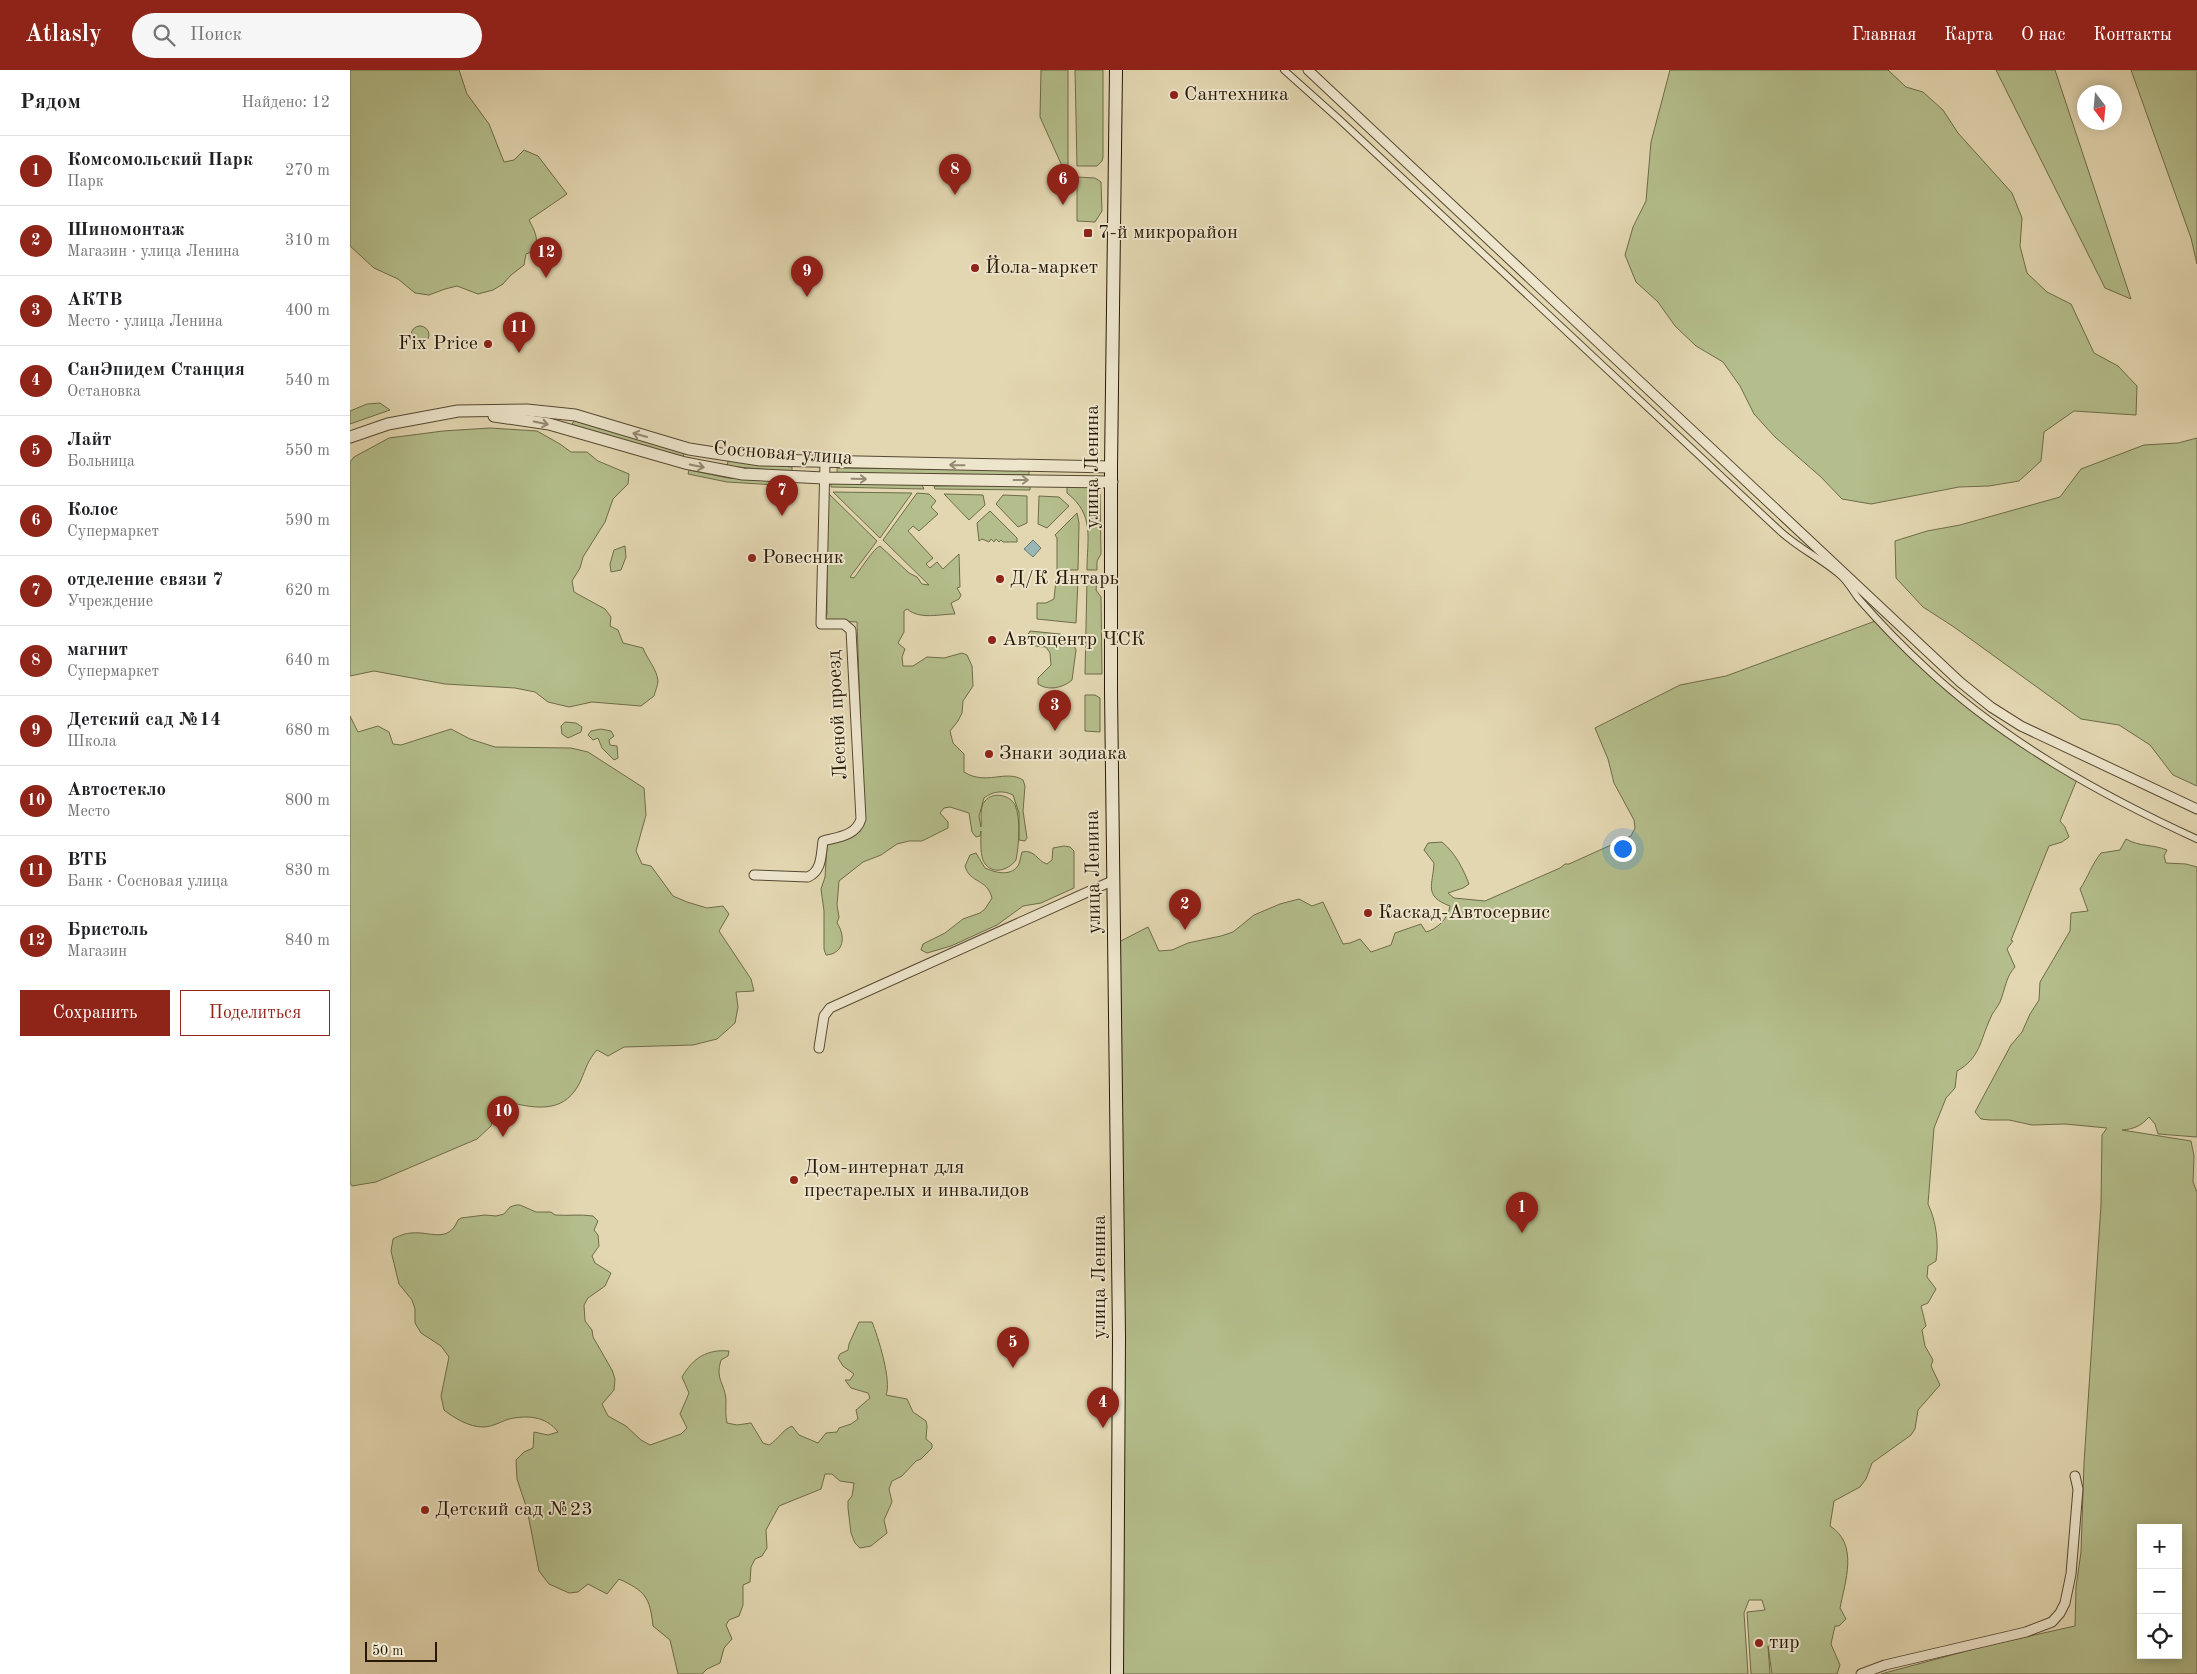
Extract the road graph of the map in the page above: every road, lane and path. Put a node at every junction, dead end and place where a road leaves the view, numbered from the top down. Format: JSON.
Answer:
{"nodes":[{"id":1,"x":1116,"y":70,"type":"edge"},
{"id":2,"x":1284,"y":70,"type":"edge"},
{"id":3,"x":1308,"y":70,"type":"edge"},
{"id":4,"x":458,"y":411,"type":"junction"},
{"id":5,"x":350,"y":437,"type":"edge"},
{"id":6,"x":825,"y":462,"type":"junction"},
{"id":7,"x":1111,"y":468,"type":"junction"},
{"id":8,"x":824,"y":478,"type":"junction"},
{"id":9,"x":1112,"y":482,"type":"junction"},
{"id":10,"x":2197,"y":808,"type":"edge"},
{"id":11,"x":2197,"y":839,"type":"edge"},
{"id":12,"x":754,"y":875,"type":"dead end"},
{"id":13,"x":1112,"y":881,"type":"junction"},
{"id":14,"x":819,"y":1048,"type":"dead end"},
{"id":15,"x":2075,"y":1476,"type":"dead end"},
{"id":16,"x":1117,"y":1674,"type":"edge"},
{"id":17,"x":1861,"y":1674,"type":"edge"}],
"edges":[{"from":1,"to":7,"type":"main road","name":"улица Ленина"},
{"from":2,"to":11,"type":"street"},
{"from":3,"to":10,"type":"street"},
{"from":4,"to":5,"type":"street","name":"Сосновая улица"},
{"from":6,"to":4,"type":"street","name":"Сосновая улица","one_way":true},
{"from":4,"to":8,"type":"street","name":"Сосновая улица","one_way":true},
{"from":7,"to":6,"type":"street","name":"Сосновая улица","one_way":true},
{"from":6,"to":8,"type":"street","name":"Лесной проезд"},
{"from":7,"to":9,"type":"main road","name":"улица Ленина"},
{"from":8,"to":9,"type":"street","name":"Сосновая улица","one_way":true},
{"from":8,"to":12,"type":"street","name":"Лесной проезд"},
{"from":9,"to":13,"type":"main road","name":"улица Ленина"},
{"from":13,"to":14,"type":"street"},
{"from":13,"to":16,"type":"main road","name":"улица Ленина"},
{"from":15,"to":17,"type":"street"}]}
